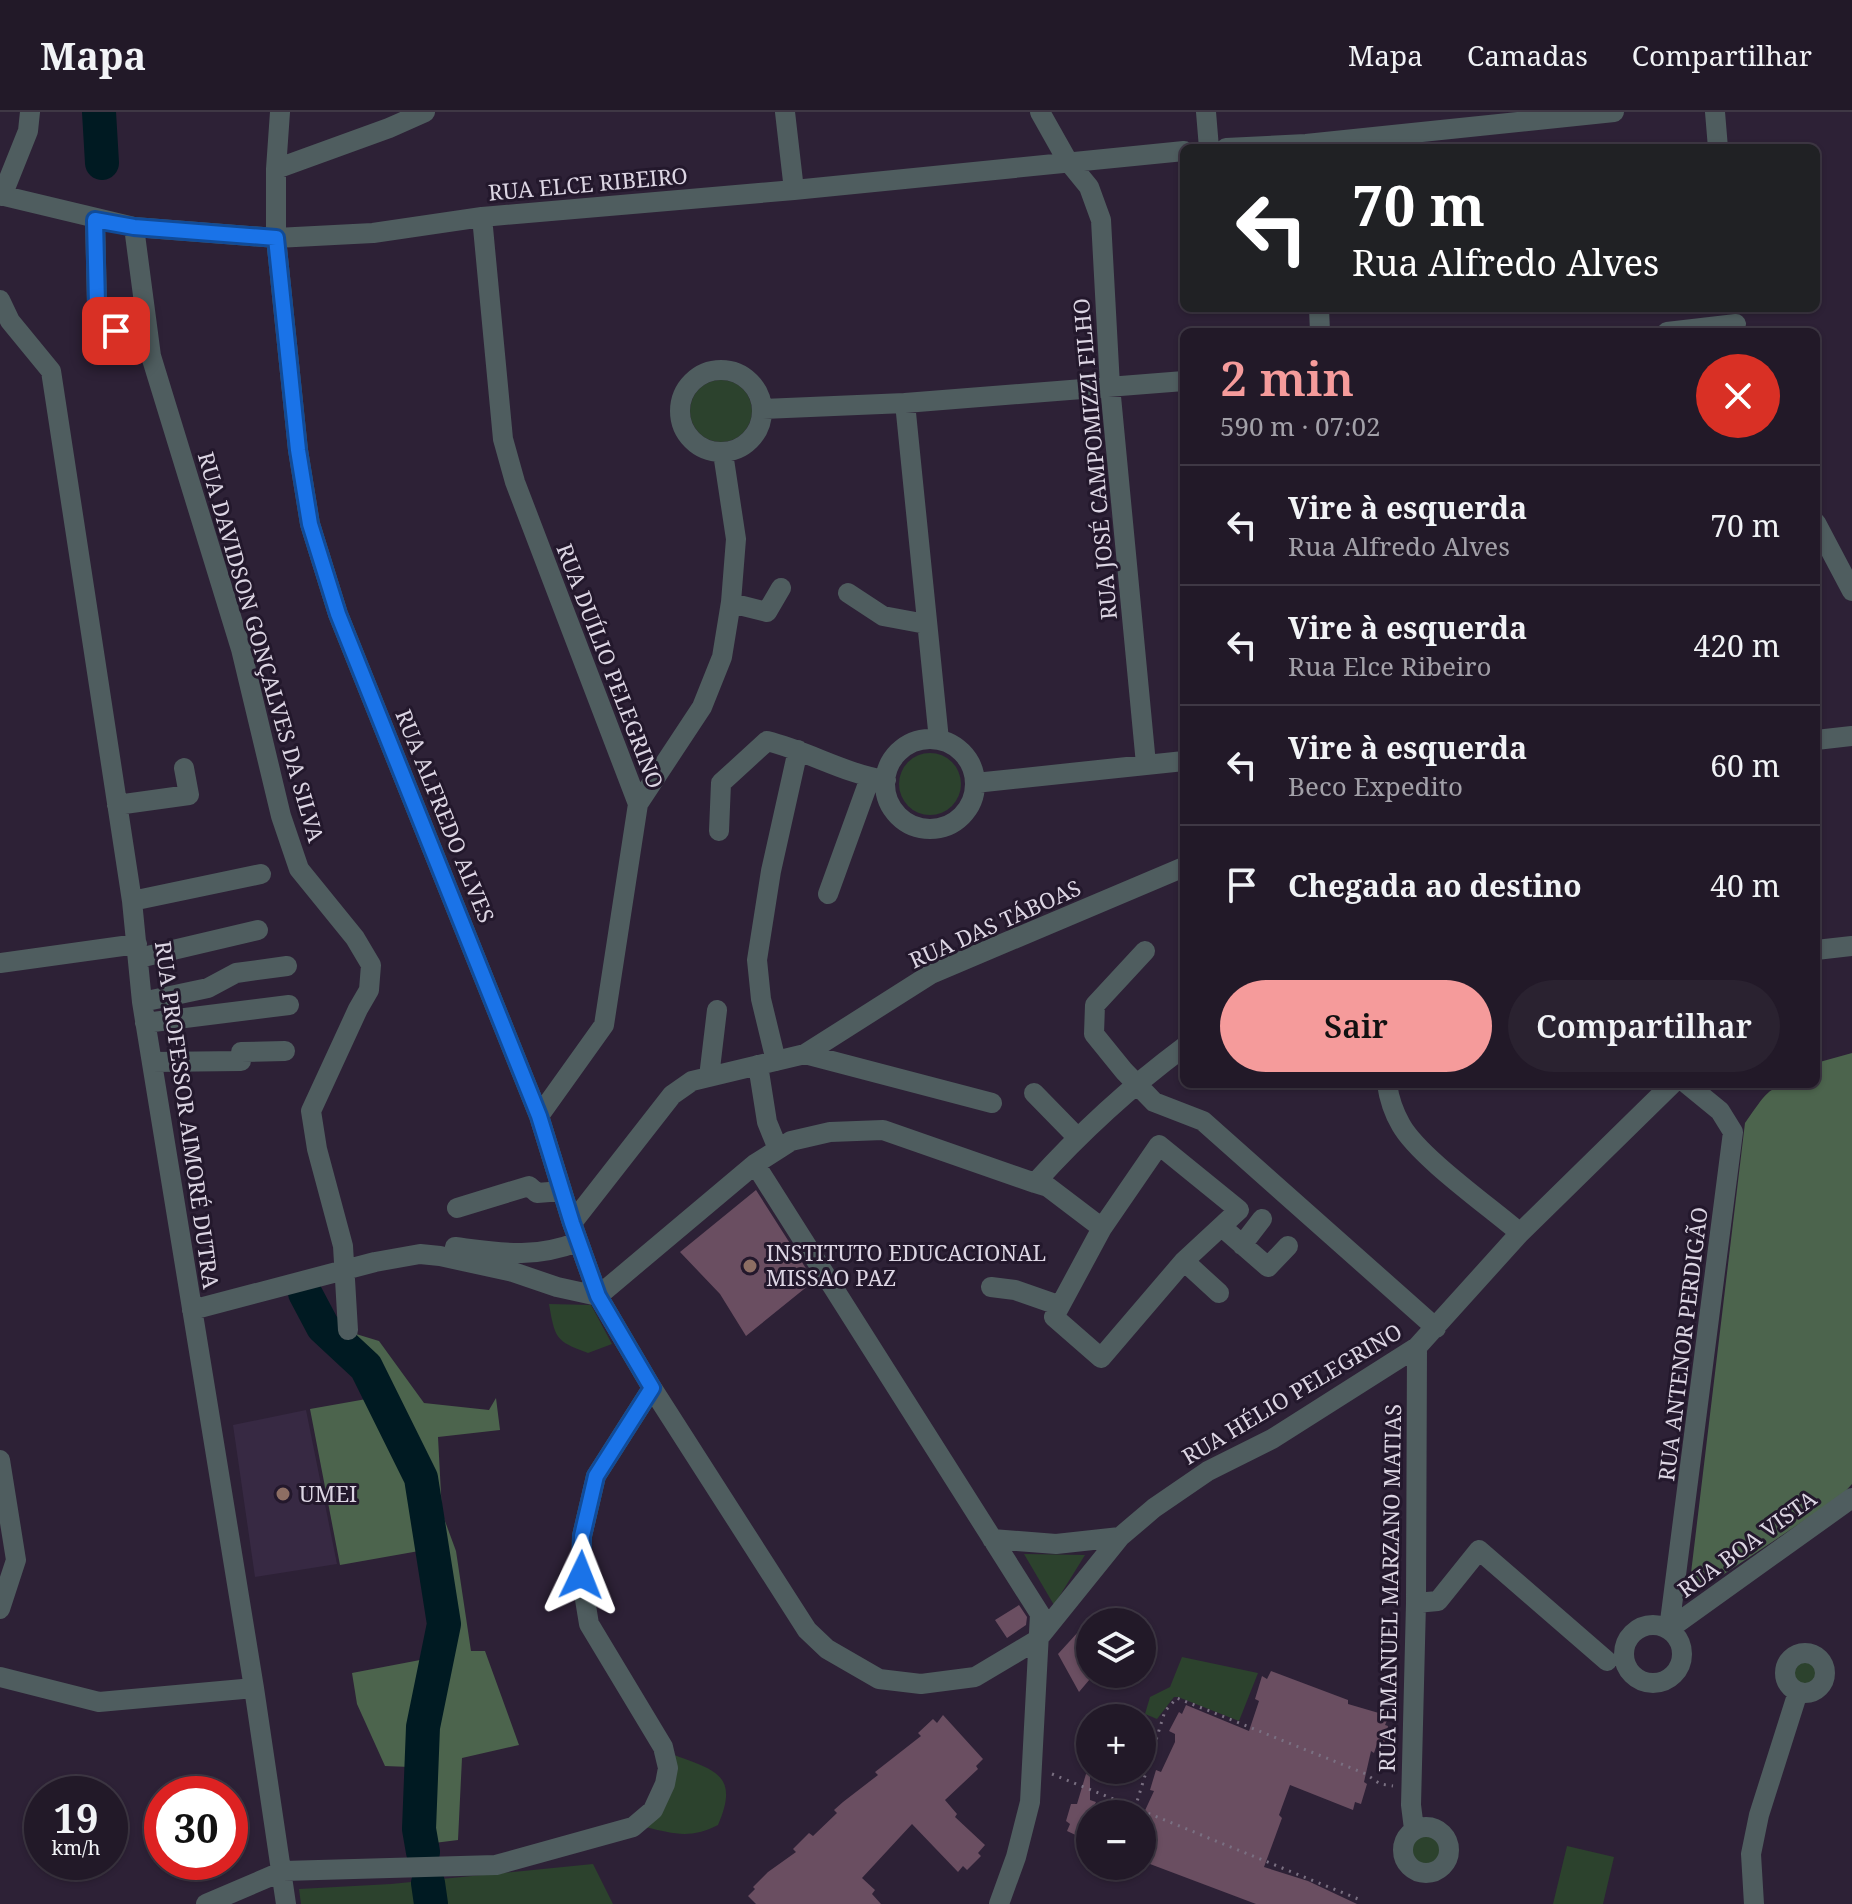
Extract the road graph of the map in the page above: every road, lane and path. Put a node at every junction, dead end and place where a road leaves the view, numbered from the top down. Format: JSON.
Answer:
{"nodes":[{"id":1,"x":30,"y":112,"type":"edge"},
{"id":2,"x":280,"y":112,"type":"edge"},
{"id":3,"x":425,"y":112,"type":"edge"},
{"id":4,"x":785,"y":112,"type":"edge"},
{"id":5,"x":1040,"y":112,"type":"edge"},
{"id":6,"x":1206,"y":112,"type":"edge"},
{"id":7,"x":1614,"y":112,"type":"edge"},
{"id":8,"x":1715,"y":112,"type":"edge"},
{"id":9,"x":1209,"y":144,"type":"edge"},
{"id":10,"x":1324,"y":144,"type":"edge"},
{"id":11,"x":1718,"y":144,"type":"edge"},
{"id":12,"x":1180,"y":151,"type":"edge"},
{"id":13,"x":1067,"y":160,"type":"junction"},
{"id":14,"x":276,"y":169,"type":"junction"},
{"id":15,"x":794,"y":190,"type":"junction"},
{"id":16,"x":1,"y":196,"type":"edge"},
{"id":17,"x":482,"y":217,"type":"junction"},
{"id":18,"x":95,"y":220,"type":"junction"},
{"id":19,"x":134,"y":227,"type":"junction"},
{"id":20,"x":276,"y":238,"type":"junction"},
{"id":21,"x":0,"y":300,"type":"edge"},
{"id":22,"x":1736,"y":321,"type":"edge"},
{"id":23,"x":5,"y":326,"type":"edge"},
{"id":24,"x":1692,"y":328,"type":"edge"},
{"id":25,"x":116,"y":331,"type":"dead end"},
{"id":26,"x":1180,"y":381,"type":"edge"},
{"id":27,"x":1110,"y":386,"type":"junction"},
{"id":28,"x":905,"y":403,"type":"junction"},
{"id":29,"x":763,"y":409,"type":"junction"},
{"id":30,"x":723,"y":453,"type":"junction"},
{"id":31,"x":1820,"y":529,"type":"edge"},
{"id":32,"x":1842,"y":549,"type":"edge"},
{"id":33,"x":781,"y":588,"type":"dead end"},
{"id":34,"x":1852,"y":591,"type":"edge"},
{"id":35,"x":848,"y":593,"type":"dead end"},
{"id":36,"x":731,"y":603,"type":"junction"},
{"id":37,"x":926,"y":624,"type":"junction"},
{"id":38,"x":1852,"y":736,"type":"edge"},
{"id":39,"x":939,"y":740,"type":"junction"},
{"id":40,"x":1820,"y":740,"type":"edge"},
{"id":41,"x":798,"y":750,"type":"junction"},
{"id":42,"x":1180,"y":761,"type":"edge"},
{"id":43,"x":1146,"y":764,"type":"junction"},
{"id":44,"x":184,"y":768,"type":"dead end"},
{"id":45,"x":878,"y":779,"type":"junction"},
{"id":46,"x":975,"y":783,"type":"junction"},
{"id":47,"x":638,"y":804,"type":"junction"},
{"id":48,"x":117,"y":805,"type":"junction"},
{"id":49,"x":719,"y":831,"type":"dead end"},
{"id":50,"x":1180,"y":869,"type":"edge"},
{"id":51,"x":261,"y":874,"type":"dead end"},
{"id":52,"x":828,"y":894,"type":"dead end"},
{"id":53,"x":132,"y":901,"type":"junction"},
{"id":54,"x":258,"y":930,"type":"dead end"},
{"id":55,"x":1852,"y":946,"type":"edge"},
{"id":56,"x":1820,"y":950,"type":"edge"},
{"id":57,"x":138,"y":951,"type":"junction"},
{"id":58,"x":1145,"y":951,"type":"dead end"},
{"id":59,"x":0,"y":963,"type":"edge"},
{"id":60,"x":287,"y":966,"type":"dead end"},
{"id":61,"x":142,"y":1002,"type":"junction"},
{"id":62,"x":289,"y":1005,"type":"dead end"},
{"id":63,"x":717,"y":1010,"type":"dead end"},
{"id":64,"x":145,"y":1023,"type":"junction"},
{"id":65,"x":1180,"y":1050,"type":"edge"},
{"id":66,"x":285,"y":1051,"type":"dead end"},
{"id":67,"x":805,"y":1054,"type":"junction"},
{"id":68,"x":152,"y":1062,"type":"junction"},
{"id":69,"x":767,"y":1063,"type":"junction"},
{"id":70,"x":709,"y":1077,"type":"junction"},
{"id":71,"x":1136,"y":1083,"type":"junction"},
{"id":72,"x":1388,"y":1088,"type":"edge"},
{"id":73,"x":1668,"y":1088,"type":"edge"},
{"id":74,"x":1692,"y":1088,"type":"edge"},
{"id":75,"x":1034,"y":1093,"type":"dead end"},
{"id":76,"x":992,"y":1103,"type":"dead end"},
{"id":77,"x":539,"y":1116,"type":"junction"},
{"id":78,"x":1077,"y":1137,"type":"junction"},
{"id":79,"x":778,"y":1149,"type":"junction"},
{"id":80,"x":755,"y":1164,"type":"junction"},
{"id":81,"x":1035,"y":1183,"type":"junction"},
{"id":82,"x":562,"y":1191,"type":"junction"},
{"id":83,"x":457,"y":1208,"type":"dead end"},
{"id":84,"x":1262,"y":1219,"type":"dead end"},
{"id":85,"x":1222,"y":1227,"type":"junction"},
{"id":86,"x":1102,"y":1228,"type":"junction"},
{"id":87,"x":575,"y":1232,"type":"junction"},
{"id":88,"x":1520,"y":1233,"type":"junction"},
{"id":89,"x":1242,"y":1245,"type":"junction"},
{"id":90,"x":1288,"y":1246,"type":"dead end"},
{"id":91,"x":1184,"y":1261,"type":"junction"},
{"id":92,"x":345,"y":1262,"type":"junction"},
{"id":93,"x":991,"y":1287,"type":"dead end"},
{"id":94,"x":1219,"y":1293,"type":"dead end"},
{"id":95,"x":598,"y":1296,"type":"junction"},
{"id":96,"x":1058,"y":1305,"type":"junction"},
{"id":97,"x":192,"y":1310,"type":"junction"},
{"id":98,"x":1436,"y":1328,"type":"junction"},
{"id":99,"x":348,"y":1330,"type":"dead end"},
{"id":100,"x":1417,"y":1347,"type":"junction"},
{"id":101,"x":652,"y":1388,"type":"junction"},
{"id":102,"x":0,"y":1460,"type":"edge"},
{"id":103,"x":1852,"y":1498,"type":"edge"},
{"id":104,"x":1120,"y":1537,"type":"junction"},
{"id":105,"x":992,"y":1539,"type":"junction"},
{"id":106,"x":1416,"y":1603,"type":"junction"},
{"id":107,"x":0,"y":1609,"type":"edge"},
{"id":108,"x":1669,"y":1629,"type":"joint"},
{"id":109,"x":1037,"y":1640,"type":"junction"},
{"id":110,"x":1607,"y":1661,"type":"dead end"},
{"id":111,"x":0,"y":1677,"type":"edge"},
{"id":112,"x":254,"y":1688,"type":"junction"},
{"id":113,"x":1798,"y":1692,"type":"dead end"},
{"id":114,"x":1034,"y":1767,"type":"junction"},
{"id":115,"x":1411,"y":1790,"type":"junction"},
{"id":116,"x":1115,"y":1800,"type":"edge"},
{"id":117,"x":1137,"y":1800,"type":"edge"},
{"id":118,"x":1156,"y":1817,"type":"edge"},
{"id":119,"x":1414,"y":1829,"type":"dead end"},
{"id":120,"x":283,"y":1871,"type":"junction"},
{"id":121,"x":1363,"y":1901,"type":"dead end"},
{"id":122,"x":206,"y":1904,"type":"edge"},
{"id":123,"x":286,"y":1904,"type":"edge"},
{"id":124,"x":999,"y":1904,"type":"edge"},
{"id":125,"x":1754,"y":1904,"type":"edge"}],
"edges":[{"from":1,"to":16,"type":"street"},
{"from":2,"to":14,"type":"street","name":"RUA ALFREDO ALVES"},
{"from":3,"to":14,"type":"street"},
{"from":4,"to":15,"type":"street"},
{"from":5,"to":13,"type":"street","name":"RUA JOSÉ CAMPOMIZZI FILHO"},
{"from":6,"to":9,"type":"street"},
{"from":7,"to":10,"type":"street"},
{"from":8,"to":11,"type":"street"},
{"from":12,"to":13,"type":"street","name":"RUA ELCE RIBEIRO"},
{"from":13,"to":15,"type":"street","name":"RUA ELCE RIBEIRO"},
{"from":13,"to":27,"type":"street","name":"RUA JOSÉ CAMPOMIZZI FILHO"},
{"from":14,"to":20,"type":"street","name":"RUA ALFREDO ALVES"},
{"from":15,"to":17,"type":"street","name":"RUA ELCE RIBEIRO"},
{"from":16,"to":18,"type":"street","name":"RUA ELCE RIBEIRO"},
{"from":17,"to":20,"type":"street","name":"RUA ELCE RIBEIRO"},
{"from":17,"to":47,"type":"street","name":"RUA DUÍLIO PELEGRINO"},
{"from":18,"to":19,"type":"street","name":"RUA ELCE RIBEIRO"},
{"from":18,"to":25,"type":"street"},
{"from":19,"to":20,"type":"street","name":"RUA ELCE RIBEIRO"},
{"from":19,"to":92,"type":"street","name":"RUA DAVIDSON GONÇALVES DA SILVA"},
{"from":20,"to":77,"type":"street","name":"RUA ALFREDO ALVES"},
{"from":21,"to":23,"type":"street","name":"RUA PROFESSOR AIMORÉ DUTRA"},
{"from":22,"to":24,"type":"street"},
{"from":23,"to":48,"type":"street","name":"RUA PROFESSOR AIMORÉ DUTRA"},
{"from":26,"to":27,"type":"street"},
{"from":27,"to":28,"type":"street"},
{"from":27,"to":43,"type":"street","name":"RUA JOSÉ CAMPOMIZZI FILHO"},
{"from":28,"to":29,"type":"street"},
{"from":28,"to":37,"type":"street"},
{"from":29,"to":30,"type":"street"},
{"from":29,"to":30,"type":"street"},
{"from":30,"to":36,"type":"street"},
{"from":31,"to":32,"type":"street"},
{"from":32,"to":34,"type":"street"},
{"from":33,"to":36,"type":"street"},
{"from":35,"to":37,"type":"street"},
{"from":36,"to":47,"type":"street"},
{"from":37,"to":39,"type":"street"},
{"from":38,"to":40,"type":"street"},
{"from":39,"to":45,"type":"street"},
{"from":39,"to":46,"type":"street"},
{"from":41,"to":45,"type":"street"},
{"from":41,"to":49,"type":"street"},
{"from":41,"to":69,"type":"street"},
{"from":42,"to":43,"type":"street"},
{"from":43,"to":46,"type":"street"},
{"from":44,"to":48,"type":"street"},
{"from":45,"to":46,"type":"street"},
{"from":45,"to":52,"type":"street"},
{"from":47,"to":77,"type":"street","name":"RUA DUÍLIO PELEGRINO"},
{"from":48,"to":53,"type":"street","name":"RUA PROFESSOR AIMORÉ DUTRA"},
{"from":50,"to":67,"type":"street","name":"RUA DAS TÁBOAS"},
{"from":51,"to":53,"type":"street"},
{"from":53,"to":57,"type":"street","name":"RUA PROFESSOR AIMORÉ DUTRA"},
{"from":54,"to":57,"type":"street"},
{"from":55,"to":56,"type":"street"},
{"from":57,"to":59,"type":"street"},
{"from":57,"to":61,"type":"street","name":"RUA PROFESSOR AIMORÉ DUTRA"},
{"from":58,"to":71,"type":"street"},
{"from":60,"to":61,"type":"street"},
{"from":61,"to":64,"type":"street","name":"RUA PROFESSOR AIMORÉ DUTRA"},
{"from":62,"to":64,"type":"street"},
{"from":63,"to":70,"type":"street"},
{"from":64,"to":68,"type":"street","name":"RUA PROFESSOR AIMORÉ DUTRA"},
{"from":65,"to":71,"type":"street"},
{"from":66,"to":68,"type":"street"},
{"from":67,"to":69,"type":"street","name":"RUA DAS TÁBOAS"},
{"from":67,"to":76,"type":"street"},
{"from":68,"to":97,"type":"street","name":"RUA PROFESSOR AIMORÉ DUTRA"},
{"from":69,"to":70,"type":"street","name":"RUA DAS TÁBOAS"},
{"from":69,"to":79,"type":"street"},
{"from":70,"to":87,"type":"street","name":"RUA DAS TÁBOAS"},
{"from":71,"to":78,"type":"street"},
{"from":71,"to":98,"type":"street"},
{"from":72,"to":88,"type":"street"},
{"from":73,"to":88,"type":"street","name":"RUA HÉLIO PELEGRINO"},
{"from":74,"to":108,"type":"street","name":"RUA ANTENOR PERDIGÃO"},
{"from":75,"to":78,"type":"street"},
{"from":77,"to":82,"type":"street","name":"RUA ALFREDO ALVES"},
{"from":78,"to":81,"type":"street"},
{"from":79,"to":80,"type":"street"},
{"from":79,"to":81,"type":"street"},
{"from":80,"to":95,"type":"street"},
{"from":80,"to":105,"type":"street"},
{"from":81,"to":86,"type":"street"},
{"from":82,"to":83,"type":"street"},
{"from":82,"to":87,"type":"street","name":"RUA ALFREDO ALVES"},
{"from":84,"to":89,"type":"street"},
{"from":85,"to":86,"type":"street"},
{"from":85,"to":89,"type":"street"},
{"from":85,"to":91,"type":"street"},
{"from":86,"to":96,"type":"street"},
{"from":87,"to":92,"type":"street"},
{"from":87,"to":95,"type":"street","name":"RUA ALFREDO ALVES"},
{"from":88,"to":98,"type":"street","name":"RUA HÉLIO PELEGRINO"},
{"from":89,"to":90,"type":"street"},
{"from":91,"to":94,"type":"street"},
{"from":91,"to":96,"type":"street"},
{"from":92,"to":95,"type":"street"},
{"from":92,"to":97,"type":"street"},
{"from":92,"to":99,"type":"street","name":"RUA DAVIDSON GONÇALVES DA SILVA"},
{"from":93,"to":96,"type":"street"},
{"from":95,"to":101,"type":"street","name":"RUA ALFREDO ALVES"},
{"from":97,"to":112,"type":"street","name":"RUA PROFESSOR AIMORÉ DUTRA"},
{"from":98,"to":100,"type":"street","name":"RUA HÉLIO PELEGRINO"},
{"from":100,"to":104,"type":"street","name":"RUA HÉLIO PELEGRINO"},
{"from":100,"to":106,"type":"street","name":"RUA EMANUEL MARZANO MATIAS"},
{"from":101,"to":109,"type":"street","name":"RUA ALFREDO ALVES"},
{"from":101,"to":120,"type":"street"},
{"from":102,"to":107,"type":"street"},
{"from":103,"to":108,"type":"street","name":"RUA BOA VISTA"},
{"from":104,"to":105,"type":"street"},
{"from":104,"to":109,"type":"street","name":"RUA HÉLIO PELEGRINO"},
{"from":105,"to":109,"type":"street"},
{"from":106,"to":110,"type":"street"},
{"from":106,"to":115,"type":"street","name":"RUA EMANUEL MARZANO MATIAS"},
{"from":109,"to":114,"type":"street"},
{"from":111,"to":112,"type":"street"},
{"from":112,"to":120,"type":"street","name":"RUA PROFESSOR AIMORÉ DUTRA"},
{"from":113,"to":125,"type":"street"},
{"from":114,"to":116,"type":"path"},
{"from":114,"to":124,"type":"street"},
{"from":115,"to":117,"type":"path"},
{"from":115,"to":119,"type":"street","name":"RUA EMANUEL MARZANO MATIAS"},
{"from":118,"to":121,"type":"path"},
{"from":120,"to":122,"type":"street"},
{"from":120,"to":123,"type":"street","name":"RUA PROFESSOR AIMORÉ DUTRA"}]}
